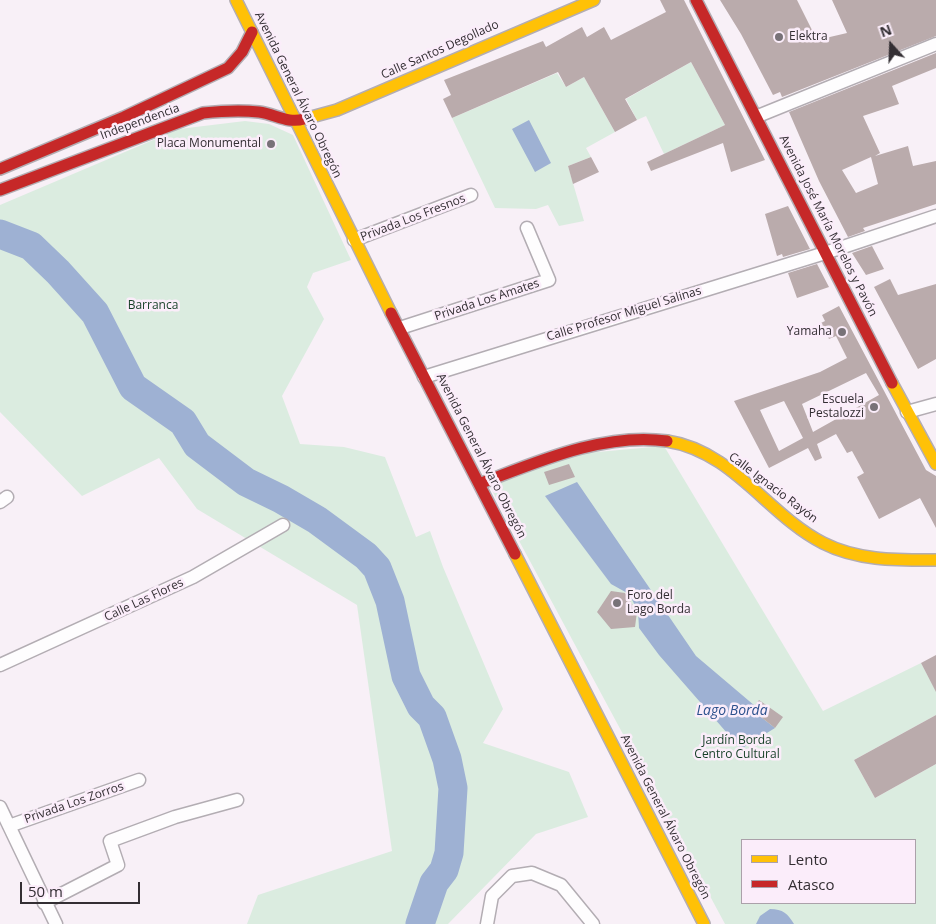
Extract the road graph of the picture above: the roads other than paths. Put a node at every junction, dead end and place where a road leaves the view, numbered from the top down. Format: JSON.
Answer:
{"nodes":[{"id":1,"x":236,"y":0,"type":"edge"},
{"id":2,"x":594,"y":0,"type":"edge"},
{"id":3,"x":696,"y":0,"type":"edge"},
{"id":4,"x":252,"y":32,"type":"junction"},
{"id":5,"x":936,"y":44,"type":"edge"},
{"id":6,"x":758,"y":116,"type":"junction"},
{"id":7,"x":296,"y":122,"type":"junction"},
{"id":8,"x":0,"y":169,"type":"edge"},
{"id":9,"x":0,"y":190,"type":"edge"},
{"id":10,"x":471,"y":195,"type":"dead end"},
{"id":11,"x":936,"y":216,"type":"edge"},
{"id":12,"x":527,"y":228,"type":"dead end"},
{"id":13,"x":354,"y":240,"type":"junction"},
{"id":14,"x":825,"y":253,"type":"junction"},
{"id":15,"x":400,"y":328,"type":"junction"},
{"id":16,"x":424,"y":377,"type":"junction"},
{"id":17,"x":936,"y":404,"type":"edge"},
{"id":18,"x":907,"y":412,"type":"junction"},
{"id":19,"x":936,"y":464,"type":"edge"},
{"id":20,"x":479,"y":484,"type":"junction"},
{"id":21,"x":283,"y":525,"type":"dead end"},
{"id":22,"x":936,"y":560,"type":"edge"},
{"id":23,"x":0,"y":665,"type":"edge"},
{"id":24,"x":139,"y":780,"type":"dead end"},
{"id":25,"x":236,"y":800,"type":"dead end"},
{"id":26,"x":0,"y":807,"type":"edge"},
{"id":27,"x":9,"y":826,"type":"junction"},
{"id":28,"x":44,"y":903,"type":"junction"},
{"id":29,"x":56,"y":924,"type":"edge"},
{"id":30,"x":487,"y":924,"type":"edge"},
{"id":31,"x":593,"y":924,"type":"edge"},
{"id":32,"x":704,"y":924,"type":"edge"}],
"edges":[{"from":1,"to":4,"type":"main road","name":"Avenida General Álvaro Obregón"},
{"from":2,"to":7,"type":"main road","name":"Calle Santos Degollado"},
{"from":3,"to":6,"type":"main road","name":"Avenida José María Morelos y Pavón"},
{"from":4,"to":7,"type":"main road","name":"Avenida General Álvaro Obregón"},
{"from":4,"to":8,"type":"main road","name":"Independencia"},
{"from":5,"to":6,"type":"street"},
{"from":6,"to":14,"type":"main road","name":"Avenida José María Morelos y Pavón"},
{"from":7,"to":9,"type":"main road","name":"Independencia"},
{"from":7,"to":13,"type":"main road","name":"Avenida General Álvaro Obregón"},
{"from":10,"to":13,"type":"street","name":"Privada Los Fresnos"},
{"from":11,"to":14,"type":"street","name":"Calle Profesor Miguel Salinas"},
{"from":12,"to":15,"type":"street","name":"Privada Los Amates"},
{"from":13,"to":15,"type":"main road","name":"Avenida General Álvaro Obregón"},
{"from":14,"to":16,"type":"street","name":"Calle Profesor Miguel Salinas"},
{"from":14,"to":18,"type":"main road","name":"Avenida José María Morelos y Pavón"},
{"from":15,"to":16,"type":"main road","name":"Avenida General Álvaro Obregón"},
{"from":16,"to":20,"type":"main road","name":"Avenida General Álvaro Obregón"},
{"from":17,"to":18,"type":"street"},
{"from":18,"to":19,"type":"main road","name":"Avenida José María Morelos y Pavón"},
{"from":20,"to":22,"type":"main road","name":"Calle Ignacio Rayón"},
{"from":20,"to":32,"type":"main road","name":"Avenida General Álvaro Obregón"},
{"from":21,"to":23,"type":"street","name":"Calle Las Flores"},
{"from":24,"to":27,"type":"street","name":"Privada Los Zorros"},
{"from":25,"to":28,"type":"street"},
{"from":26,"to":27,"type":"street"},
{"from":27,"to":28,"type":"street"},
{"from":28,"to":29,"type":"street"},
{"from":30,"to":31,"type":"street"}]}
